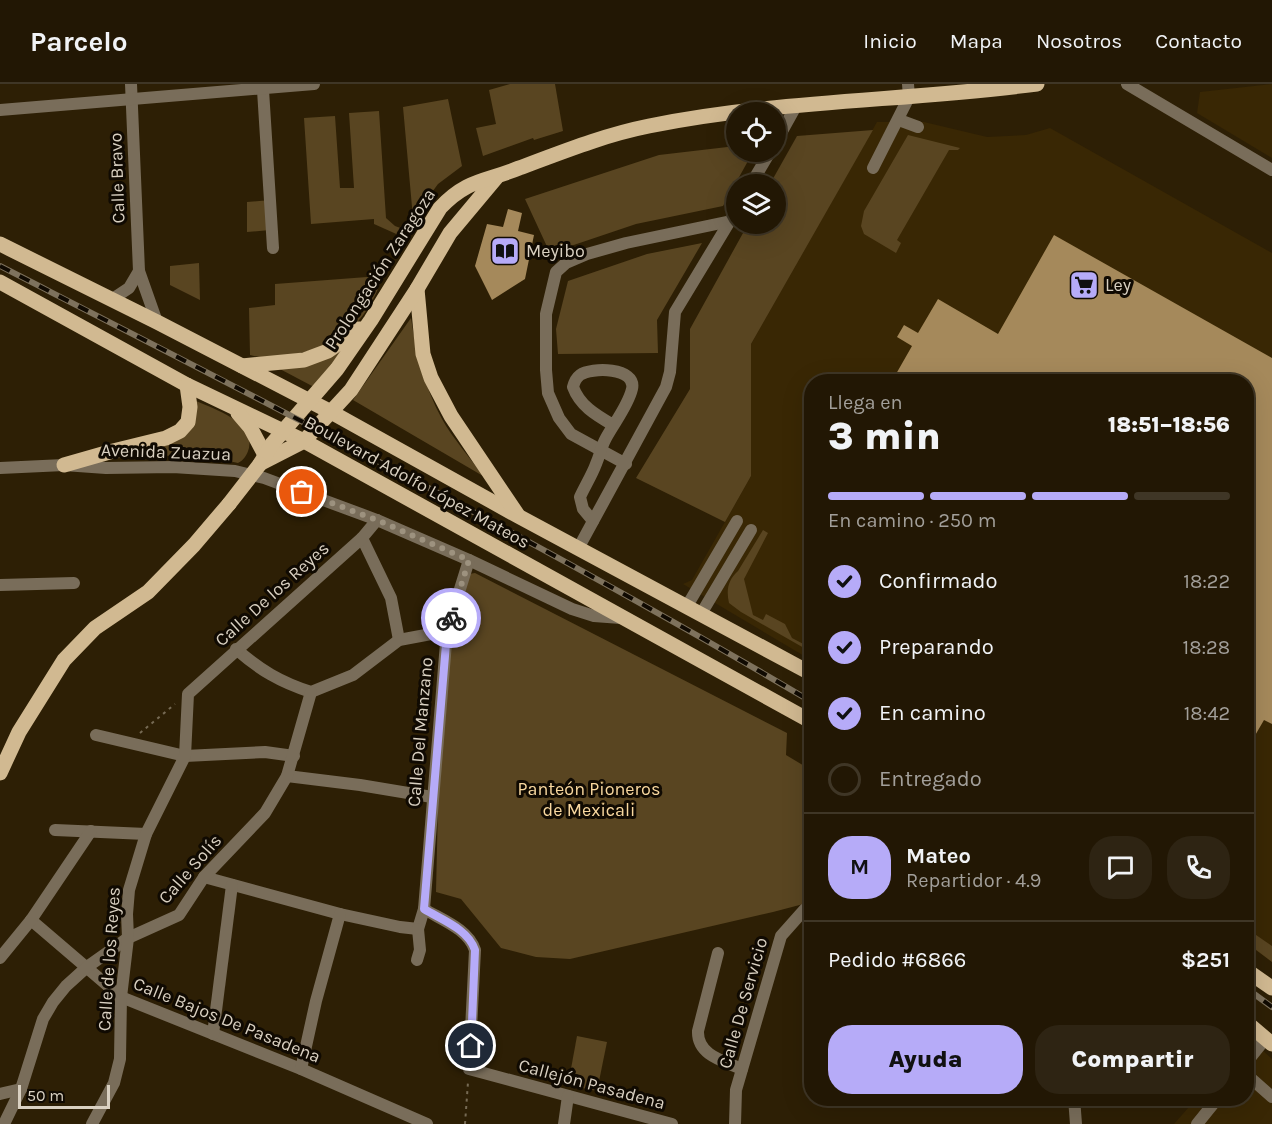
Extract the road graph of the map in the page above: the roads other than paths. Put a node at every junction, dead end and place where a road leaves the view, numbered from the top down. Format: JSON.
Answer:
{"nodes":[{"id":1,"x":131,"y":84,"type":"edge"},
{"id":2,"x":314,"y":84,"type":"edge"},
{"id":3,"x":1037,"y":84,"type":"edge"},
{"id":4,"x":1127,"y":84,"type":"edge"},
{"id":5,"x":263,"y":90,"type":"junction"},
{"id":6,"x":909,"y":91,"type":"edge"},
{"id":7,"x":132,"y":99,"type":"junction"},
{"id":8,"x":796,"y":106,"type":"junction"},
{"id":9,"x":0,"y":110,"type":"edge"},
{"id":10,"x":898,"y":120,"type":"junction"},
{"id":11,"x":786,"y":124,"type":"edge"},
{"id":12,"x":918,"y":127,"type":"dead end"},
{"id":13,"x":873,"y":168,"type":"dead end"},
{"id":14,"x":1272,"y":170,"type":"edge"},
{"id":15,"x":496,"y":178,"type":"junction"},
{"id":16,"x":726,"y":218,"type":"edge"},
{"id":17,"x":726,"y":229,"type":"edge"},
{"id":18,"x":0,"y":244,"type":"edge"},
{"id":19,"x":273,"y":248,"type":"dead end"},
{"id":20,"x":139,"y":271,"type":"junction"},
{"id":21,"x":0,"y":282,"type":"edge"},
{"id":22,"x":417,"y":289,"type":"junction"},
{"id":23,"x":111,"y":300,"type":"junction"},
{"id":24,"x":371,"y":320,"type":"junction"},
{"id":25,"x":157,"y":322,"type":"junction"},
{"id":26,"x":242,"y":366,"type":"junction"},
{"id":27,"x":187,"y":385,"type":"junction"},
{"id":28,"x":309,"y":401,"type":"junction"},
{"id":29,"x":232,"y":406,"type":"junction"},
{"id":30,"x":331,"y":412,"type":"junction"},
{"id":31,"x":613,"y":425,"type":"junction"},
{"id":32,"x":283,"y":431,"type":"junction"},
{"id":33,"x":304,"y":441,"type":"junction"},
{"id":34,"x":600,"y":450,"type":"junction"},
{"id":35,"x":263,"y":460,"type":"junction"},
{"id":36,"x":626,"y":464,"type":"junction"},
{"id":37,"x":64,"y":465,"type":"junction"},
{"id":38,"x":0,"y":468,"type":"edge"},
{"id":39,"x":518,"y":516,"type":"junction"},
{"id":40,"x":377,"y":520,"type":"junction"},
{"id":41,"x":593,"y":521,"type":"junction"},
{"id":42,"x":736,"y":521,"type":"dead end"},
{"id":43,"x":751,"y":530,"type":"dead end"},
{"id":44,"x":362,"y":538,"type":"junction"},
{"id":45,"x":579,"y":547,"type":"junction"},
{"id":46,"x":469,"y":560,"type":"junction"},
{"id":47,"x":74,"y":582,"type":"dead end"},
{"id":48,"x":0,"y":585,"type":"edge"},
{"id":49,"x":687,"y":606,"type":"junction"},
{"id":50,"x":701,"y":614,"type":"junction"},
{"id":51,"x":625,"y":618,"type":"junction"},
{"id":52,"x":447,"y":632,"type":"junction"},
{"id":53,"x":399,"y":640,"type":"junction"},
{"id":54,"x":236,"y":649,"type":"junction"},
{"id":55,"x":804,"y":670,"type":"edge"},
{"id":56,"x":311,"y":692,"type":"junction"},
{"id":57,"x":188,"y":694,"type":"joint"},
{"id":58,"x":804,"y":718,"type":"edge"},
{"id":59,"x":96,"y":735,"type":"dead end"},
{"id":60,"x":185,"y":756,"type":"junction"},
{"id":61,"x":294,"y":756,"type":"junction"},
{"id":62,"x":0,"y":773,"type":"edge"},
{"id":63,"x":287,"y":776,"type":"junction"},
{"id":64,"x":432,"y":797,"type":"junction"},
{"id":65,"x":55,"y":830,"type":"dead end"},
{"id":66,"x":91,"y":831,"type":"junction"},
{"id":67,"x":146,"y":834,"type":"junction"},
{"id":68,"x":204,"y":877,"type":"junction"},
{"id":69,"x":232,"y":885,"type":"junction"},
{"id":70,"x":424,"y":909,"type":"junction"},
{"id":71,"x":804,"y":910,"type":"edge"},
{"id":72,"x":340,"y":914,"type":"junction"},
{"id":73,"x":31,"y":920,"type":"junction"},
{"id":74,"x":418,"y":929,"type":"junction"},
{"id":75,"x":128,"y":938,"type":"junction"},
{"id":76,"x":718,"y":953,"type":"dead end"},
{"id":77,"x":0,"y":958,"type":"edge"},
{"id":78,"x":417,"y":960,"type":"dead end"},
{"id":79,"x":87,"y":967,"type":"junction"},
{"id":80,"x":1254,"y":976,"type":"edge"},
{"id":81,"x":1272,"y":988,"type":"edge"},
{"id":82,"x":121,"y":997,"type":"junction"},
{"id":83,"x":1254,"y":1029,"type":"edge"},
{"id":84,"x":213,"y":1034,"type":"junction"},
{"id":85,"x":1269,"y":1041,"type":"edge"},
{"id":86,"x":1254,"y":1055,"type":"edge"},
{"id":87,"x":301,"y":1069,"type":"junction"},
{"id":88,"x":742,"y":1069,"type":"junction"},
{"id":89,"x":1254,"y":1081,"type":"edge"},
{"id":90,"x":21,"y":1089,"type":"junction"},
{"id":91,"x":0,"y":1094,"type":"edge"},
{"id":92,"x":568,"y":1095,"type":"junction"},
{"id":93,"x":1272,"y":1097,"type":"edge"},
{"id":94,"x":1075,"y":1106,"type":"edge"},
{"id":95,"x":1212,"y":1106,"type":"edge"},
{"id":96,"x":4,"y":1124,"type":"edge"},
{"id":97,"x":92,"y":1124,"type":"edge"},
{"id":98,"x":427,"y":1124,"type":"edge"},
{"id":99,"x":564,"y":1124,"type":"edge"},
{"id":100,"x":672,"y":1124,"type":"edge"},
{"id":101,"x":735,"y":1124,"type":"edge"},
{"id":102,"x":1076,"y":1124,"type":"edge"},
{"id":103,"x":1197,"y":1124,"type":"edge"}],
"edges":[{"from":1,"to":7,"type":"street","name":"Calle Bravo"},
{"from":2,"to":5,"type":"street"},
{"from":3,"to":6,"type":"main road","name":"Prolongación Zaragoza"},
{"from":4,"to":14,"type":"street"},
{"from":5,"to":7,"type":"street"},
{"from":5,"to":19,"type":"street"},
{"from":6,"to":8,"type":"main road","name":"Prolongación Zaragoza"},
{"from":6,"to":10,"type":"street"},
{"from":7,"to":9,"type":"street"},
{"from":7,"to":20,"type":"street","name":"Calle Bravo"},
{"from":8,"to":11,"type":"street"},
{"from":8,"to":15,"type":"main road","name":"Prolongación Zaragoza"},
{"from":10,"to":12,"type":"street"},
{"from":10,"to":13,"type":"street"},
{"from":15,"to":22,"type":"main road","name":"Prolongación Zaragoza"},
{"from":15,"to":24,"type":"main road","name":"Prolongación Zaragoza"},
{"from":16,"to":34,"type":"street"},
{"from":17,"to":36,"type":"street"},
{"from":18,"to":23,"type":"main road","name":"Boulevard Adolfo López Mateos"},
{"from":20,"to":23,"type":"street"},
{"from":20,"to":25,"type":"street","name":"Calle Bravo"},
{"from":21,"to":27,"type":"main road","name":"Boulevard Adolfo López Mateos"},
{"from":22,"to":30,"type":"main road","name":"Prolongación Zaragoza"},
{"from":22,"to":39,"type":"main road"},
{"from":23,"to":25,"type":"main road","name":"Boulevard Adolfo López Mateos"},
{"from":24,"to":26,"type":"main road"},
{"from":24,"to":28,"type":"main road","name":"Prolongación Zaragoza"},
{"from":25,"to":26,"type":"main road","name":"Boulevard Adolfo López Mateos"},
{"from":26,"to":28,"type":"main road","name":"Boulevard Adolfo López Mateos"},
{"from":27,"to":29,"type":"main road","name":"Boulevard Adolfo López Mateos"},
{"from":27,"to":37,"type":"main road"},
{"from":28,"to":30,"type":"main road","name":"Boulevard Adolfo López Mateos"},
{"from":28,"to":32,"type":"main road","name":"Prolongación Zaragoza"},
{"from":29,"to":32,"type":"main road","name":"Boulevard Adolfo López Mateos"},
{"from":29,"to":35,"type":"main road"},
{"from":30,"to":33,"type":"main road","name":"Prolongación Zaragoza"},
{"from":30,"to":39,"type":"main road","name":"Boulevard Adolfo López Mateos"},
{"from":31,"to":31,"type":"street"},
{"from":31,"to":34,"type":"street"},
{"from":32,"to":33,"type":"main road","name":"Boulevard Adolfo López Mateos"},
{"from":32,"to":35,"type":"main road","name":"Prolongación Zaragoza"},
{"from":33,"to":35,"type":"main road","name":"Prolongación Zaragoza"},
{"from":33,"to":51,"type":"main road","name":"Boulevard Adolfo López Mateos"},
{"from":34,"to":36,"type":"street"},
{"from":34,"to":41,"type":"street"},
{"from":35,"to":62,"type":"main road","name":"Prolongación Zaragoza","bridge":true},
{"from":36,"to":41,"type":"street"},
{"from":37,"to":38,"type":"street","name":"Avenida Zuazua"},
{"from":37,"to":40,"type":"street","name":"Avenida Zuazua"},
{"from":39,"to":45,"type":"main road","name":"Boulevard Adolfo López Mateos"},
{"from":40,"to":44,"type":"street","name":"Calle De los Reyes"},
{"from":40,"to":46,"type":"street","name":"Avenida Zuazua"},
{"from":41,"to":45,"type":"street"},
{"from":42,"to":49,"type":"street"},
{"from":43,"to":50,"type":"street"},
{"from":44,"to":53,"type":"street"},
{"from":44,"to":54,"type":"street","name":"Calle De los Reyes"},
{"from":45,"to":49,"type":"main road","name":"Boulevard Adolfo López Mateos"},
{"from":46,"to":51,"type":"street","name":"Avenida Zuazua"},
{"from":46,"to":52,"type":"street","name":"Calle Del Manzano"},
{"from":47,"to":48,"type":"street"},
{"from":49,"to":50,"type":"main road","name":"Boulevard Adolfo López Mateos"},
{"from":50,"to":55,"type":"main road","name":"Boulevard Adolfo López Mateos"},
{"from":51,"to":58,"type":"main road","name":"Boulevard Adolfo López Mateos"},
{"from":52,"to":53,"type":"street"},
{"from":52,"to":64,"type":"street","name":"Calle Del Manzano"},
{"from":53,"to":56,"type":"street"},
{"from":54,"to":56,"type":"street"},
{"from":54,"to":57,"type":"street","name":"Calle De los Reyes"},
{"from":56,"to":61,"type":"street","name":"Calle Solís"},
{"from":57,"to":60,"type":"street","name":"Calle de los Reyes"},
{"from":59,"to":60,"type":"street"},
{"from":60,"to":61,"type":"street"},
{"from":60,"to":67,"type":"street","name":"Calle de los Reyes"},
{"from":61,"to":63,"type":"street","name":"Calle Solís"},
{"from":63,"to":64,"type":"street"},
{"from":63,"to":68,"type":"street","name":"Calle Solís"},
{"from":64,"to":70,"type":"street","name":"Calle Del Manzano"},
{"from":65,"to":66,"type":"street"},
{"from":66,"to":67,"type":"street"},
{"from":66,"to":73,"type":"street"},
{"from":67,"to":75,"type":"street","name":"Calle de los Reyes"},
{"from":68,"to":69,"type":"street"},
{"from":68,"to":75,"type":"street","name":"Calle Solís"},
{"from":69,"to":72,"type":"street"},
{"from":69,"to":84,"type":"street"},
{"from":70,"to":74,"type":"street","name":"Calle Del Manzano"},
{"from":70,"to":92,"type":"street","name":"Callejón Pasadena"},
{"from":71,"to":88,"type":"street","name":"Calle De Servicio"},
{"from":72,"to":74,"type":"street"},
{"from":72,"to":87,"type":"street"},
{"from":73,"to":77,"type":"street"},
{"from":73,"to":79,"type":"street","name":"Calle Bajos De Pasadena"},
{"from":74,"to":78,"type":"street","name":"Calle Del Manzano"},
{"from":75,"to":79,"type":"street","name":"Calle Solís"},
{"from":75,"to":82,"type":"street","name":"Calle de los Reyes"},
{"from":76,"to":88,"type":"street"},
{"from":79,"to":82,"type":"street","name":"Calle Bajos De Pasadena"},
{"from":79,"to":90,"type":"street","name":"Calle Solís"},
{"from":80,"to":81,"type":"main road"},
{"from":82,"to":84,"type":"street","name":"Calle Bajos De Pasadena"},
{"from":82,"to":97,"type":"street","name":"Calle de los Reyes"},
{"from":83,"to":85,"type":"main road"},
{"from":84,"to":87,"type":"street","name":"Calle Bajos De Pasadena"},
{"from":85,"to":86,"type":"street"},
{"from":87,"to":98,"type":"street","name":"Calle Bajos De Pasadena"},
{"from":88,"to":101,"type":"street","name":"Calle De Servicio"},
{"from":89,"to":93,"type":"street"},
{"from":90,"to":91,"type":"street"},
{"from":90,"to":96,"type":"street","name":"Calle Solís"},
{"from":92,"to":99,"type":"street"},
{"from":92,"to":100,"type":"street","name":"Callejón Pasadena"},
{"from":94,"to":102,"type":"street"},
{"from":95,"to":103,"type":"street"}]}
